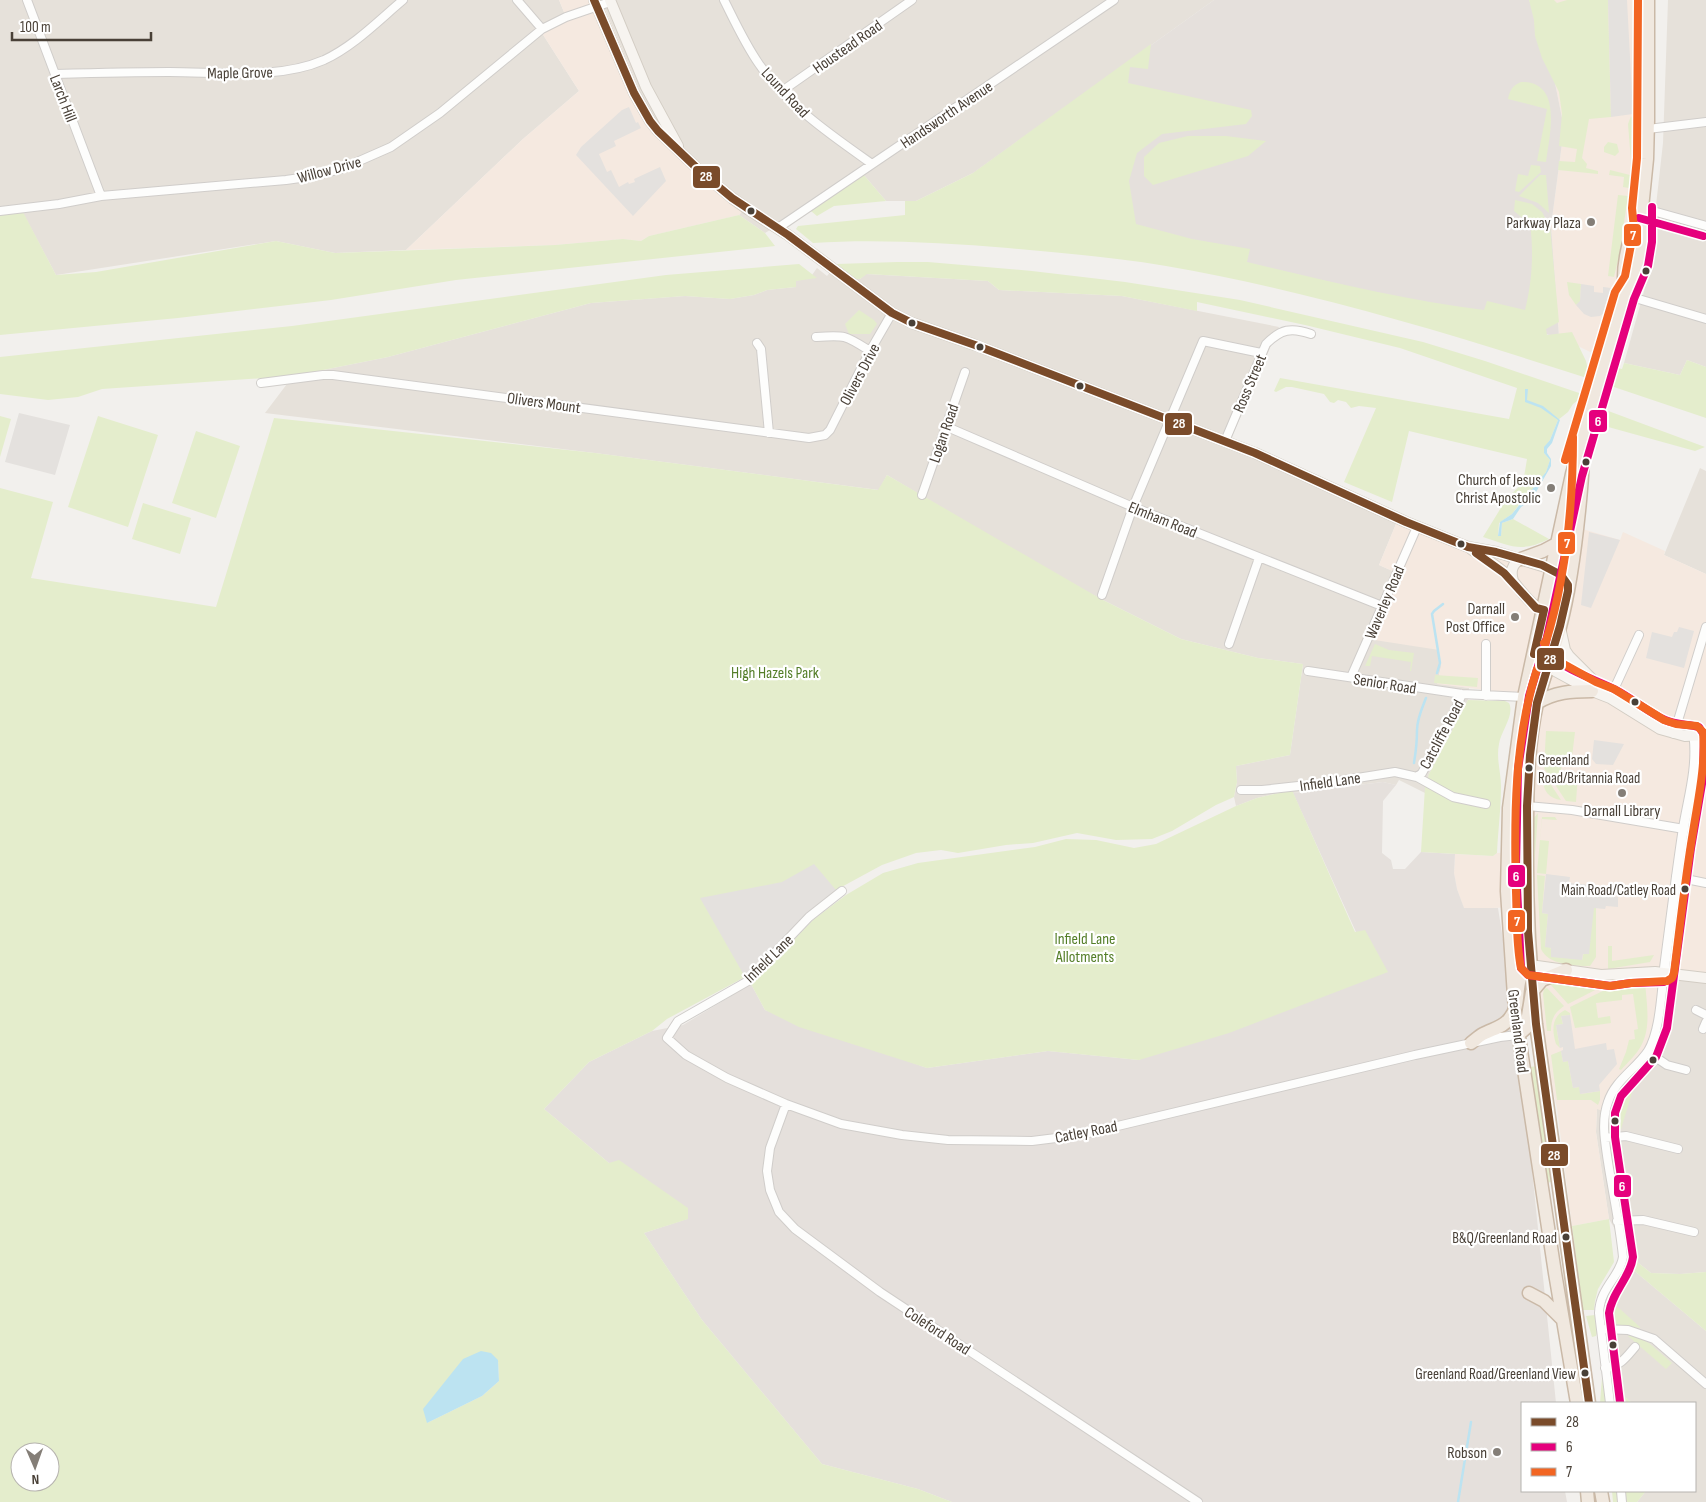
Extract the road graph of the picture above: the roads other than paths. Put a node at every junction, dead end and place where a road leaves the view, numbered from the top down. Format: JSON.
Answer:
{"nodes":[{"id":1,"x":27,"y":0,"type":"edge"},
{"id":2,"x":402,"y":0,"type":"edge"},
{"id":3,"x":518,"y":0,"type":"edge"},
{"id":4,"x":724,"y":0,"type":"edge"},
{"id":5,"x":912,"y":0,"type":"edge"},
{"id":6,"x":1114,"y":0,"type":"edge"},
{"id":7,"x":1648,"y":0,"type":"edge"},
{"id":8,"x":610,"y":1,"type":"edge"},
{"id":9,"x":595,"y":4,"type":"edge"},
{"id":10,"x":542,"y":29,"type":"junction"},
{"id":11,"x":55,"y":74,"type":"junction"},
{"id":12,"x":782,"y":91,"type":"junction"},
{"id":13,"x":1706,"y":122,"type":"edge"},
{"id":14,"x":1648,"y":129,"type":"junction"},
{"id":15,"x":681,"y":152,"type":"junction"},
{"id":16,"x":872,"y":164,"type":"junction"},
{"id":17,"x":101,"y":196,"type":"junction"},
{"id":18,"x":1642,"y":208,"type":"junction"},
{"id":19,"x":0,"y":211,"type":"edge"},
{"id":20,"x":1706,"y":226,"type":"edge"},
{"id":21,"x":778,"y":228,"type":"junction"},
{"id":22,"x":1625,"y":295,"type":"junction"},
{"id":23,"x":892,"y":313,"type":"junction"},
{"id":24,"x":1706,"y":319,"type":"edge"},
{"id":25,"x":1311,"y":334,"type":"dead end"},
{"id":26,"x":816,"y":337,"type":"dead end"},
{"id":27,"x":758,"y":343,"type":"dead end"},
{"id":28,"x":870,"y":351,"type":"junction"},
{"id":29,"x":1261,"y":354,"type":"junction"},
{"id":30,"x":965,"y":372,"type":"dead end"},
{"id":31,"x":261,"y":383,"type":"dead end"},
{"id":32,"x":1170,"y":419,"type":"junction"},
{"id":33,"x":945,"y":426,"type":"junction"},
{"id":34,"x":769,"y":433,"type":"junction"},
{"id":35,"x":825,"y":434,"type":"joint"},
{"id":36,"x":1583,"y":437,"type":"junction"},
{"id":37,"x":1225,"y":441,"type":"junction"},
{"id":38,"x":922,"y":495,"type":"dead end"},
{"id":39,"x":1133,"y":507,"type":"junction"},
{"id":40,"x":1417,"y":526,"type":"junction"},
{"id":41,"x":1558,"y":543,"type":"junction"},
{"id":42,"x":1468,"y":547,"type":"junction"},
{"id":43,"x":1260,"y":558,"type":"junction"},
{"id":44,"x":1521,"y":559,"type":"junction"},
{"id":45,"x":1552,"y":569,"type":"junction"},
{"id":46,"x":1513,"y":581,"type":"junction"},
{"id":47,"x":1568,"y":591,"type":"junction"},
{"id":48,"x":1102,"y":595,"type":"dead end"},
{"id":49,"x":1382,"y":606,"type":"junction"},
{"id":50,"x":1544,"y":610,"type":"junction"},
{"id":51,"x":1560,"y":626,"type":"junction"},
{"id":52,"x":1706,"y":627,"type":"edge"},
{"id":53,"x":1639,"y":635,"type":"dead end"},
{"id":54,"x":1229,"y":644,"type":"dead end"},
{"id":55,"x":1486,"y":644,"type":"dead end"},
{"id":56,"x":1535,"y":647,"type":"junction"},
{"id":57,"x":1548,"y":667,"type":"junction"},
{"id":58,"x":1308,"y":671,"type":"dead end"},
{"id":59,"x":1351,"y":677,"type":"junction"},
{"id":60,"x":1592,"y":691,"type":"junction"},
{"id":61,"x":1462,"y":694,"type":"junction"},
{"id":62,"x":1486,"y":696,"type":"junction"},
{"id":63,"x":1524,"y":697,"type":"junction"},
{"id":64,"x":1610,"y":698,"type":"junction"},
{"id":65,"x":1538,"y":703,"type":"junction"},
{"id":66,"x":1674,"y":734,"type":"junction"},
{"id":67,"x":1706,"y":735,"type":"edge"},
{"id":68,"x":1694,"y":736,"type":"junction"},
{"id":69,"x":1418,"y":777,"type":"junction"},
{"id":70,"x":1241,"y":790,"type":"dead end"},
{"id":71,"x":1486,"y":804,"type":"dead end"},
{"id":72,"x":1527,"y":806,"type":"junction"},
{"id":73,"x":1684,"y":829,"type":"junction"},
{"id":74,"x":1676,"y":877,"type":"junction"},
{"id":75,"x":1706,"y":883,"type":"edge"},
{"id":76,"x":842,"y":891,"type":"dead end"},
{"id":77,"x":1510,"y":945,"type":"junction"},
{"id":78,"x":1530,"y":965,"type":"junction"},
{"id":79,"x":1566,"y":970,"type":"junction"},
{"id":80,"x":1664,"y":972,"type":"junction"},
{"id":81,"x":1706,"y":978,"type":"edge"},
{"id":82,"x":1532,"y":992,"type":"junction"},
{"id":83,"x":1696,"y":1010,"type":"dead end"},
{"id":84,"x":1515,"y":1011,"type":"junction"},
{"id":85,"x":1706,"y":1016,"type":"edge"},
{"id":86,"x":1518,"y":1035,"type":"junction"},
{"id":87,"x":667,"y":1038,"type":"joint"},
{"id":88,"x":1471,"y":1043,"type":"junction"},
{"id":89,"x":1539,"y":1046,"type":"junction"},
{"id":90,"x":1648,"y":1052,"type":"junction"},
{"id":91,"x":1686,"y":1070,"type":"dead end"},
{"id":92,"x":786,"y":1104,"type":"junction"},
{"id":93,"x":1605,"y":1138,"type":"junction"},
{"id":94,"x":1678,"y":1149,"type":"dead end"},
{"id":95,"x":1617,"y":1221,"type":"junction"},
{"id":96,"x":1694,"y":1232,"type":"dead end"},
{"id":97,"x":1572,"y":1276,"type":"junction"},
{"id":98,"x":1556,"y":1279,"type":"junction"},
{"id":99,"x":1529,"y":1293,"type":"dead end"},
{"id":100,"x":1562,"y":1319,"type":"junction"},
{"id":101,"x":1601,"y":1329,"type":"junction"},
{"id":102,"x":1635,"y":1347,"type":"dead end"},
{"id":103,"x":1605,"y":1368,"type":"junction"},
{"id":104,"x":1706,"y":1384,"type":"edge"},
{"id":105,"x":1577,"y":1402,"type":"edge"},
{"id":106,"x":1589,"y":1402,"type":"edge"},
{"id":107,"x":1610,"y":1402,"type":"edge"},
{"id":108,"x":1198,"y":1502,"type":"edge"}],
"edges":[{"from":1,"to":11,"type":"street","name":"Larch Hill"},
{"from":2,"to":11,"type":"street","name":"Maple Grove"},
{"from":3,"to":10,"type":"street"},
{"from":4,"to":12,"type":"street","name":"Lound Road"},
{"from":5,"to":12,"type":"street","name":"Houstead Road"},
{"from":6,"to":16,"type":"street","name":"Handsworth Avenue"},
{"from":7,"to":14,"type":"highway"},
{"from":8,"to":9,"type":"street","name":"Willow Drive"},
{"from":8,"to":15,"type":"main road"},
{"from":9,"to":10,"type":"street","name":"Willow Drive"},
{"from":9,"to":15,"type":"main road"},
{"from":10,"to":17,"type":"street","name":"Willow Drive"},
{"from":11,"to":17,"type":"street","name":"Larch Hill"},
{"from":12,"to":16,"type":"street","name":"Lound Road"},
{"from":13,"to":14,"type":"street"},
{"from":14,"to":18,"type":"highway"},
{"from":15,"to":21,"type":"main road"},
{"from":16,"to":21,"type":"street","name":"Handsworth Avenue"},
{"from":17,"to":19,"type":"street","name":"Willow Drive"},
{"from":18,"to":20,"type":"street"},
{"from":18,"to":22,"type":"highway"},
{"from":21,"to":23,"type":"main road"},
{"from":22,"to":24,"type":"street"},
{"from":22,"to":36,"type":"highway"},
{"from":23,"to":28,"type":"street","name":"Olivers Drive"},
{"from":23,"to":32,"type":"main road"},
{"from":25,"to":29,"type":"street","name":"Ross Street"},
{"from":26,"to":28,"type":"street"},
{"from":27,"to":34,"type":"street"},
{"from":28,"to":35,"type":"street","name":"Olivers Drive"},
{"from":29,"to":32,"type":"street"},
{"from":29,"to":37,"type":"street","name":"Ross Street"},
{"from":30,"to":33,"type":"street","name":"Logan Road"},
{"from":31,"to":34,"type":"street","name":"Olivers Mount"},
{"from":32,"to":37,"type":"main road"},
{"from":32,"to":39,"type":"street"},
{"from":33,"to":38,"type":"street","name":"Logan Road"},
{"from":33,"to":39,"type":"street","name":"Elmham Road"},
{"from":34,"to":35,"type":"street","name":"Olivers Mount"},
{"from":36,"to":41,"type":"highway","name":"Greenland Road"},
{"from":36,"to":47,"type":"highway","name":"Greenland Road"},
{"from":37,"to":40,"type":"main road"},
{"from":39,"to":43,"type":"street","name":"Elmham Road"},
{"from":39,"to":48,"type":"street"},
{"from":40,"to":42,"type":"main road"},
{"from":40,"to":49,"type":"street","name":"Waverley Road"},
{"from":41,"to":44,"type":"highway"},
{"from":41,"to":45,"type":"highway","name":"Greenland Road"},
{"from":42,"to":44,"type":"main road"},
{"from":42,"to":46,"type":"main road"},
{"from":43,"to":49,"type":"street","name":"Elmham Road"},
{"from":43,"to":54,"type":"street"},
{"from":44,"to":45,"type":"main road"},
{"from":44,"to":46,"type":"main road"},
{"from":45,"to":47,"type":"highway"},
{"from":45,"to":50,"type":"highway","name":"Greenland Road"},
{"from":46,"to":50,"type":"main road"},
{"from":47,"to":50,"type":"highway"},
{"from":47,"to":51,"type":"highway","name":"Greenland Road"},
{"from":49,"to":59,"type":"street","name":"Waverley Road"},
{"from":50,"to":56,"type":"highway","name":"Greenland Road"},
{"from":51,"to":57,"type":"highway","name":"Greenland Road"},
{"from":51,"to":64,"type":"main road"},
{"from":52,"to":66,"type":"street"},
{"from":53,"to":64,"type":"street"},
{"from":55,"to":62,"type":"street"},
{"from":56,"to":57,"type":"highway"},
{"from":56,"to":63,"type":"highway","name":"Greenland Road"},
{"from":57,"to":60,"type":"main road"},
{"from":57,"to":65,"type":"highway","name":"Greenland Road"},
{"from":58,"to":59,"type":"street","name":"Senior Road"},
{"from":59,"to":61,"type":"street","name":"Senior Road"},
{"from":60,"to":64,"type":"main road"},
{"from":60,"to":65,"type":"highway"},
{"from":61,"to":62,"type":"street","name":"Catcliffe Road"},
{"from":61,"to":69,"type":"street","name":"Catcliffe Road"},
{"from":62,"to":63,"type":"street","name":"Catcliffe Road"},
{"from":63,"to":77,"type":"highway","name":"Greenland Road"},
{"from":64,"to":66,"type":"main road"},
{"from":65,"to":72,"type":"highway","name":"Greenland Road"},
{"from":66,"to":68,"type":"main road"},
{"from":67,"to":68,"type":"main road"},
{"from":68,"to":73,"type":"street"},
{"from":69,"to":70,"type":"street","name":"Infield Lane"},
{"from":69,"to":71,"type":"street","name":"Infield Lane"},
{"from":72,"to":73,"type":"street"},
{"from":72,"to":78,"type":"highway","name":"Greenland Road"},
{"from":73,"to":74,"type":"street"},
{"from":74,"to":75,"type":"street"},
{"from":74,"to":80,"type":"street"},
{"from":76,"to":87,"type":"street","name":"Infield Lane"},
{"from":77,"to":78,"type":"highway"},
{"from":77,"to":84,"type":"highway","name":"Greenland Road"},
{"from":78,"to":79,"type":"main road"},
{"from":78,"to":82,"type":"highway","name":"Greenland Road"},
{"from":78,"to":84,"type":"highway"},
{"from":79,"to":80,"type":"main road"},
{"from":79,"to":82,"type":"highway"},
{"from":80,"to":81,"type":"main road"},
{"from":80,"to":90,"type":"street"},
{"from":82,"to":86,"type":"highway"},
{"from":82,"to":89,"type":"highway","name":"Greenland Road"},
{"from":83,"to":85,"type":"street"},
{"from":84,"to":86,"type":"highway","name":"Greenland Road"},
{"from":84,"to":88,"type":"highway"},
{"from":86,"to":88,"type":"street","name":"Catley Road"},
{"from":86,"to":89,"type":"highway"},
{"from":86,"to":98,"type":"highway","name":"Greenland Road"},
{"from":87,"to":92,"type":"street","name":"Catley Road"},
{"from":88,"to":92,"type":"street","name":"Catley Road"},
{"from":89,"to":97,"type":"highway","name":"Greenland Road"},
{"from":90,"to":91,"type":"street"},
{"from":90,"to":93,"type":"street"},
{"from":92,"to":108,"type":"street","name":"Coleford Road"},
{"from":93,"to":94,"type":"street"},
{"from":93,"to":95,"type":"street"},
{"from":95,"to":96,"type":"street"},
{"from":95,"to":101,"type":"street"},
{"from":97,"to":98,"type":"highway"},
{"from":97,"to":106,"type":"highway","name":"Greenland Road"},
{"from":98,"to":100,"type":"highway","name":"Greenland Road"},
{"from":99,"to":100,"type":"highway"},
{"from":100,"to":105,"type":"highway","name":"Greenland Road"},
{"from":101,"to":103,"type":"street"},
{"from":101,"to":104,"type":"street"},
{"from":102,"to":103,"type":"street"},
{"from":103,"to":107,"type":"street"}]}
